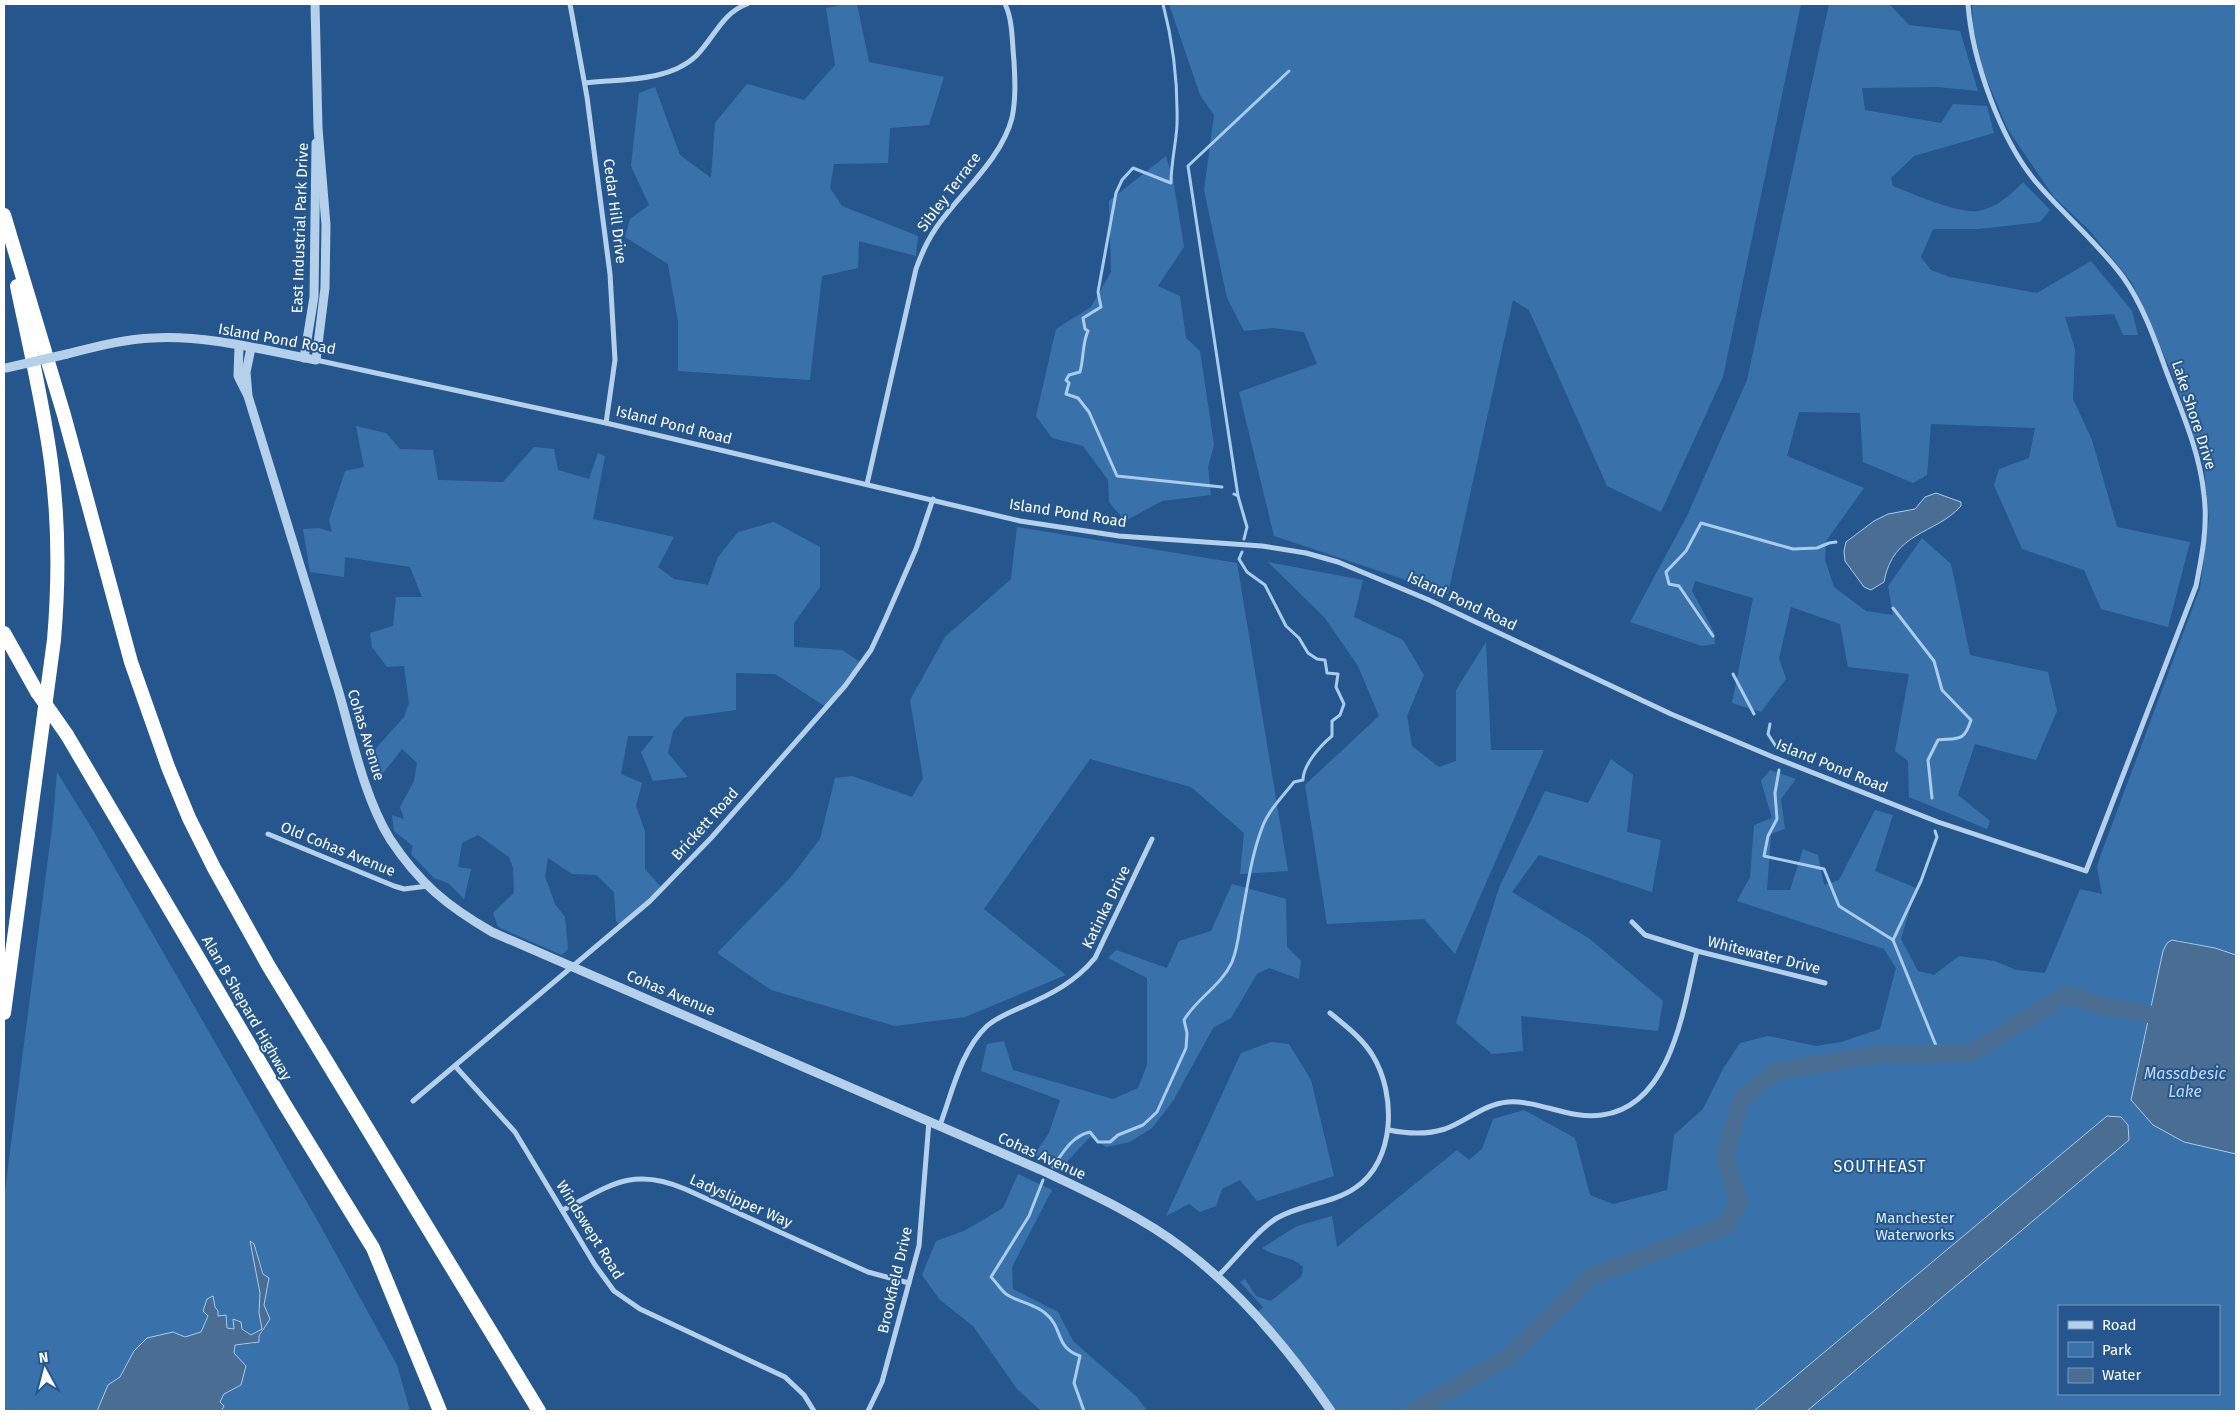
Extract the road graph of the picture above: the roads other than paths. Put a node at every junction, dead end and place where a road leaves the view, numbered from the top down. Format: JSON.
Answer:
{"nodes":[{"id":1,"x":315,"y":4,"type":"edge"},
{"id":2,"x":570,"y":4,"type":"edge"},
{"id":3,"x":747,"y":4,"type":"edge"},
{"id":4,"x":1005,"y":4,"type":"edge"},
{"id":5,"x":1968,"y":4,"type":"edge"},
{"id":6,"x":585,"y":83,"type":"junction"},
{"id":7,"x":318,"y":128,"type":"junction"},
{"id":8,"x":4,"y":215,"type":"edge"},
{"id":9,"x":4,"y":222,"type":"edge"},
{"id":10,"x":239,"y":346,"type":"junction"},
{"id":11,"x":251,"y":348,"type":"junction"},
{"id":12,"x":304,"y":358,"type":"junction"},
{"id":13,"x":316,"y":360,"type":"junction"},
{"id":14,"x":5,"y":368,"type":"edge"},
{"id":15,"x":248,"y":396,"type":"junction"},
{"id":16,"x":606,"y":422,"type":"junction"},
{"id":17,"x":867,"y":484,"type":"junction"},
{"id":18,"x":933,"y":499,"type":"junction"},
{"id":19,"x":4,"y":633,"type":"edge"},
{"id":20,"x":268,"y":834,"type":"dead end"},
{"id":21,"x":1152,"y":839,"type":"dead end"},
{"id":22,"x":2086,"y":871,"type":"joint"},
{"id":23,"x":428,"y":886,"type":"junction"},
{"id":24,"x":1632,"y":922,"type":"dead end"},
{"id":25,"x":1697,"y":952,"type":"junction"},
{"id":26,"x":574,"y":966,"type":"junction"},
{"id":27,"x":1825,"y":983,"type":"dead end"},
{"id":28,"x":4,"y":1013,"type":"edge"},
{"id":29,"x":1330,"y":1013,"type":"dead end"},
{"id":30,"x":455,"y":1066,"type":"junction"},
{"id":31,"x":413,"y":1101,"type":"dead end"},
{"id":32,"x":929,"y":1120,"type":"junction"},
{"id":33,"x":940,"y":1125,"type":"junction"},
{"id":34,"x":1389,"y":1130,"type":"junction"},
{"id":35,"x":563,"y":1210,"type":"junction"},
{"id":36,"x":1218,"y":1277,"type":"junction"},
{"id":37,"x":909,"y":1283,"type":"junction"},
{"id":38,"x":440,"y":1411,"type":"edge"},
{"id":39,"x":539,"y":1411,"type":"edge"},
{"id":40,"x":814,"y":1411,"type":"edge"},
{"id":41,"x":868,"y":1411,"type":"edge"},
{"id":42,"x":1331,"y":1411,"type":"edge"}],
"edges":[{"from":1,"to":7,"type":"street","name":"East Industrial Park Drive"},
{"from":2,"to":6,"type":"street","name":"Cedar Hill Drive"},
{"from":3,"to":6,"type":"street"},
{"from":4,"to":17,"type":"street","name":"Sibley Terrace"},
{"from":5,"to":22,"type":"street","name":"Lake Shore Drive"},
{"from":6,"to":16,"type":"street","name":"Cedar Hill Drive"},
{"from":7,"to":12,"type":"street","name":"East Industrial Park Drive"},
{"from":7,"to":13,"type":"street","name":"East Industrial Park Drive"},
{"from":8,"to":39,"type":"highway"},
{"from":9,"to":28,"type":"highway"},
{"from":10,"to":11,"type":"street","name":"Island Pond Road"},
{"from":10,"to":14,"type":"street","name":"Island Pond Road","bridge":true},
{"from":10,"to":15,"type":"street","name":"Cohas Avenue"},
{"from":11,"to":12,"type":"street","name":"Island Pond Road"},
{"from":11,"to":15,"type":"street","name":"Cohas Avenue"},
{"from":12,"to":13,"type":"street","name":"Island Pond Road"},
{"from":13,"to":16,"type":"street","name":"Island Pond Road"},
{"from":15,"to":23,"type":"street","name":"Cohas Avenue"},
{"from":16,"to":17,"type":"street","name":"Island Pond Road"},
{"from":17,"to":18,"type":"street","name":"Island Pond Road"},
{"from":18,"to":22,"type":"street","name":"Island Pond Road"},
{"from":18,"to":26,"type":"street","name":"Brickett Road"},
{"from":19,"to":38,"type":"highway","name":"Alan B Shepard Highway","bridge":true},
{"from":20,"to":23,"type":"street","name":"Old Cohas Avenue"},
{"from":21,"to":33,"type":"street","name":"Katinka Drive"},
{"from":23,"to":26,"type":"street","name":"Cohas Avenue"},
{"from":24,"to":25,"type":"street","name":"Whitewater Drive"},
{"from":25,"to":27,"type":"street","name":"Whitewater Drive"},
{"from":25,"to":34,"type":"street"},
{"from":26,"to":30,"type":"street","name":"Brickett Road"},
{"from":26,"to":32,"type":"street","name":"Cohas Avenue"},
{"from":29,"to":34,"type":"street"},
{"from":30,"to":31,"type":"street","name":"Brickett Road"},
{"from":30,"to":35,"type":"street","name":"Windswept Road"},
{"from":32,"to":33,"type":"street","name":"Cohas Avenue"},
{"from":32,"to":37,"type":"street","name":"Brookfield Drive"},
{"from":33,"to":36,"type":"street","name":"Cohas Avenue"},
{"from":34,"to":36,"type":"street"},
{"from":35,"to":37,"type":"street","name":"Ladyslipper Way"},
{"from":35,"to":40,"type":"street","name":"Windswept Road"},
{"from":36,"to":42,"type":"street","name":"Cohas Avenue"},
{"from":37,"to":41,"type":"street","name":"Brookfield Drive"}]}
